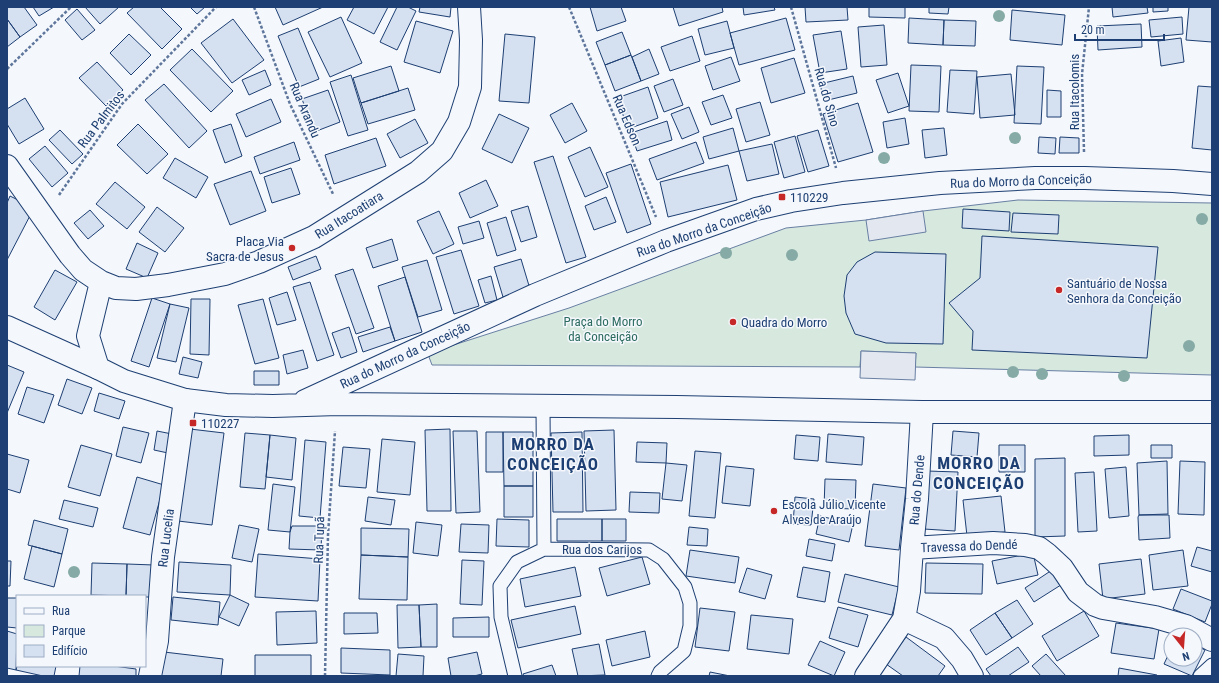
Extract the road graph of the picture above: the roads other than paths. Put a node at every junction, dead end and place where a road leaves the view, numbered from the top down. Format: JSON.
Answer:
{"nodes":[{"id":1,"x":469,"y":7,"type":"edge"},
{"id":2,"x":7,"y":166,"type":"edge"},
{"id":3,"x":1212,"y":184,"type":"edge"},
{"id":4,"x":101,"y":282,"type":"junction"},
{"id":5,"x":7,"y":327,"type":"edge"},
{"id":6,"x":98,"y":368,"type":"junction"},
{"id":7,"x":185,"y":400,"type":"junction"},
{"id":8,"x":297,"y":405,"type":"junction"},
{"id":9,"x":542,"y":406,"type":"junction"},
{"id":10,"x":922,"y":412,"type":"junction"},
{"id":11,"x":1212,"y":412,"type":"edge"},
{"id":12,"x":912,"y":548,"type":"junction"},
{"id":13,"x":544,"y":549,"type":"junction"},
{"id":14,"x":904,"y":619,"type":"junction"},
{"id":15,"x":1212,"y":640,"type":"edge"},
{"id":16,"x":1212,"y":665,"type":"edge"},
{"id":17,"x":150,"y":676,"type":"edge"},
{"id":18,"x":515,"y":676,"type":"edge"},
{"id":19,"x":658,"y":676,"type":"edge"},
{"id":20,"x":866,"y":676,"type":"edge"},
{"id":21,"x":972,"y":676,"type":"edge"},
{"id":22,"x":1200,"y":676,"type":"edge"}],
"edges":[{"from":1,"to":4,"type":"street","name":"Rua Itacoatiara"},
{"from":2,"to":4,"type":"street","name":"Rua Itacoatiara"},
{"from":3,"to":8,"type":"street","name":"Rua do Morro da Conceição"},
{"from":4,"to":6,"type":"street"},
{"from":5,"to":6,"type":"street","name":"Rua do Morro da Conceição"},
{"from":6,"to":7,"type":"street","name":"Rua do Morro da Conceição"},
{"from":7,"to":8,"type":"street","name":"Rua do Morro da Conceição"},
{"from":7,"to":17,"type":"street","name":"Rua Lucelia"},
{"from":8,"to":9,"type":"street","name":"Rua do Morro da Conceição"},
{"from":9,"to":10,"type":"street","name":"Rua do Morro da Conceição"},
{"from":9,"to":13,"type":"lane","name":"Rua dos Carijos"},
{"from":10,"to":11,"type":"street","name":"Rua do Morro da Conceição"},
{"from":10,"to":12,"type":"street","name":"Rua do Dende"},
{"from":12,"to":14,"type":"street","name":"Rua do Dende"},
{"from":12,"to":15,"type":"street","name":"Travessa do Dendé"},
{"from":13,"to":18,"type":"lane","name":"Rua dos Carijos"},
{"from":13,"to":19,"type":"lane","name":"Rua dos Carijos"},
{"from":14,"to":20,"type":"street","name":"Rua do Dende"},
{"from":14,"to":21,"type":"street"},
{"from":16,"to":22,"type":"lane"}]}
